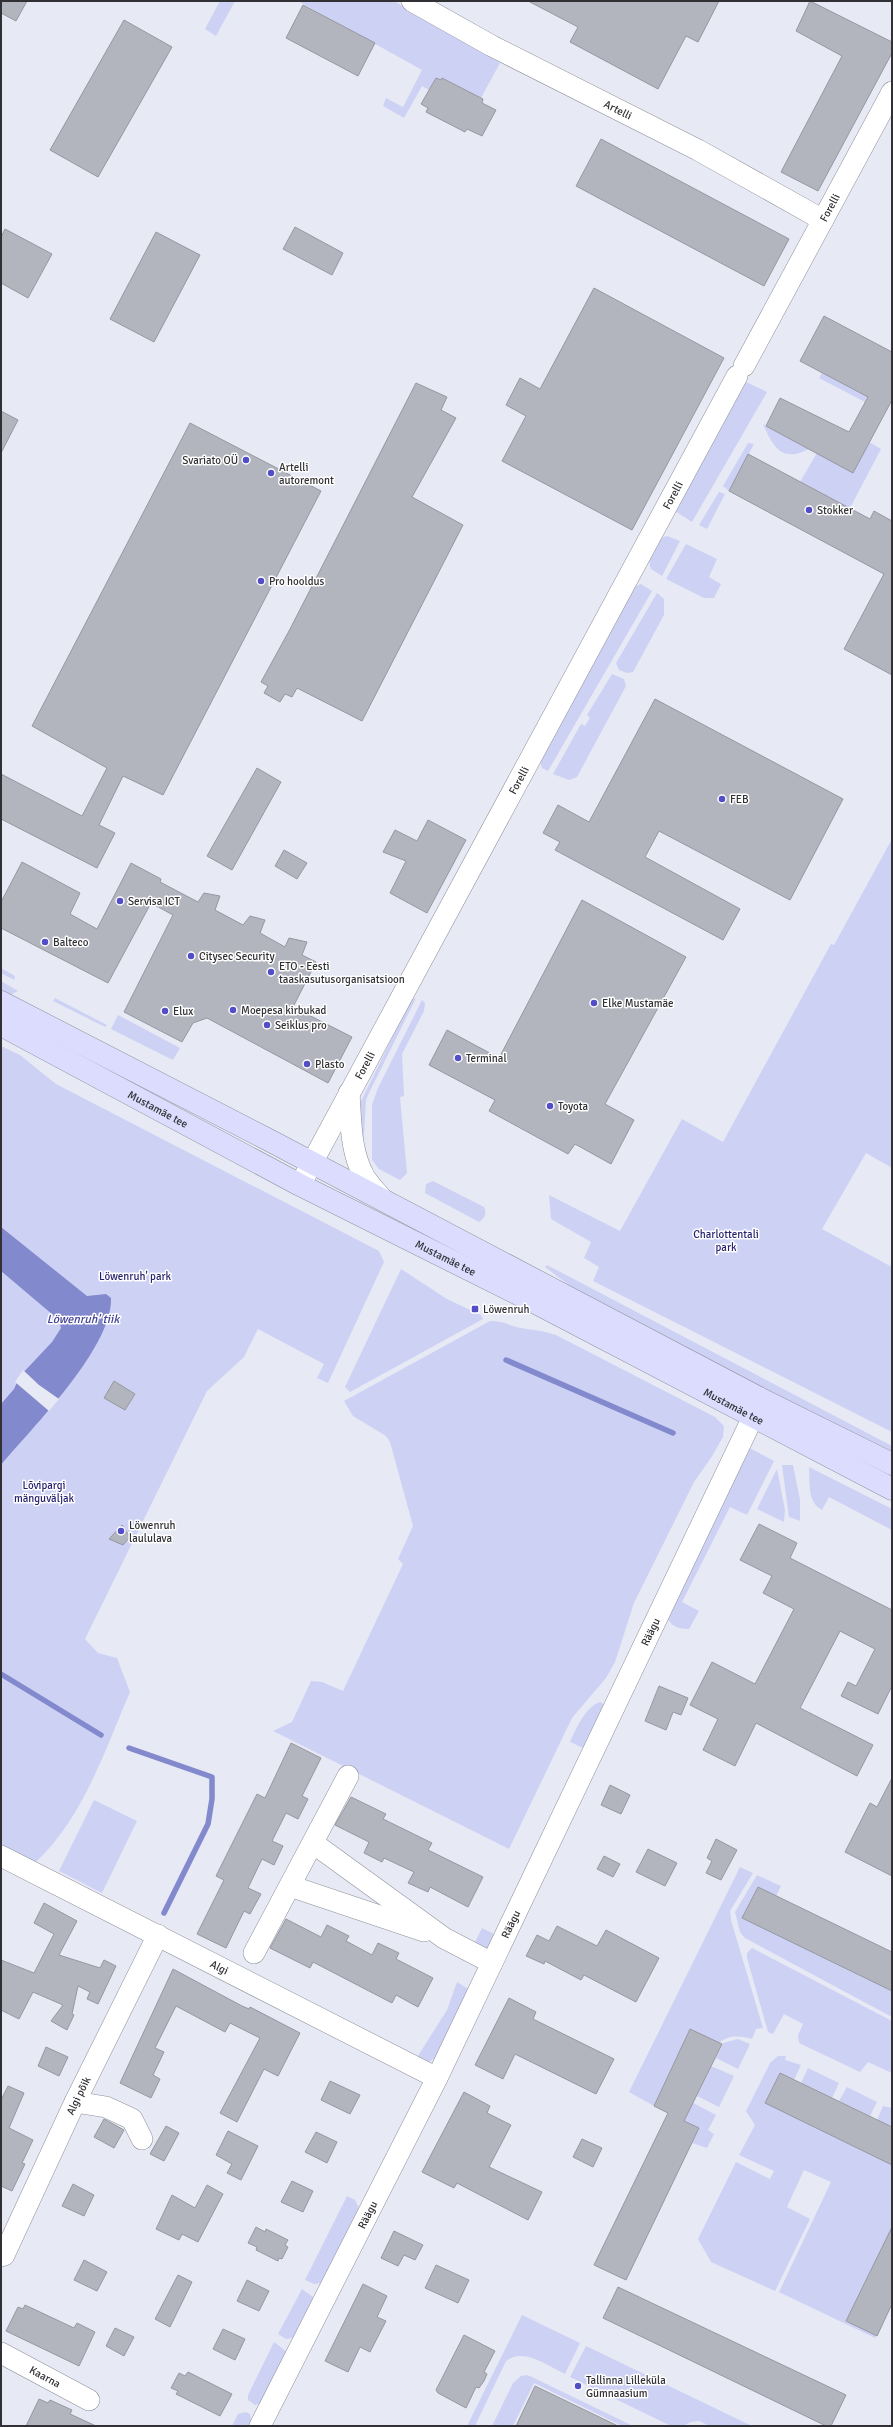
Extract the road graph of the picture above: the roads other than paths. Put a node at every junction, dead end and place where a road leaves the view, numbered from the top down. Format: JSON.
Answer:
{"nodes":[{"id":1,"x":412,"y":1,"type":"edge"},
{"id":2,"x":892,"y":92,"type":"edge"},
{"id":3,"x":823,"y":220,"type":"junction"},
{"id":4,"x":1,"y":1002,"type":"edge"},
{"id":5,"x":1,"y":1025,"type":"edge"},
{"id":6,"x":349,"y":1093,"type":"junction"},
{"id":7,"x":312,"y":1163,"type":"junction"},
{"id":8,"x":300,"y":1185,"type":"junction"},
{"id":9,"x":384,"y":1201,"type":"junction"},
{"id":10,"x":753,"y":1417,"type":"junction"},
{"id":11,"x":892,"y":1464,"type":"edge"},
{"id":12,"x":892,"y":1489,"type":"edge"},
{"id":13,"x":348,"y":1776,"type":"dead end"},
{"id":14,"x":312,"y":1843,"type":"junction"},
{"id":15,"x":1,"y":1856,"type":"edge"},
{"id":16,"x":290,"y":1886,"type":"junction"},
{"id":17,"x":158,"y":1935,"type":"junction"},
{"id":18,"x":444,"y":1938,"type":"junction"},
{"id":19,"x":254,"y":1953,"type":"dead end"},
{"id":20,"x":492,"y":1963,"type":"junction"},
{"id":21,"x":437,"y":2078,"type":"junction"},
{"id":22,"x":75,"y":2102,"type":"junction"},
{"id":23,"x":142,"y":2139,"type":"dead end"},
{"id":24,"x":1,"y":2256,"type":"edge"},
{"id":25,"x":1,"y":2353,"type":"edge"},
{"id":26,"x":90,"y":2400,"type":"dead end"},
{"id":27,"x":260,"y":2426,"type":"edge"}],
"edges":[{"from":1,"to":3,"type":"street","name":"Artelli"},
{"from":2,"to":3,"type":"street","name":"Forelli"},
{"from":3,"to":6,"type":"street","name":"Forelli"},
{"from":4,"to":7,"type":"main road","name":"Mustamäe tee"},
{"from":5,"to":8,"type":"main road","name":"Mustamäe tee"},
{"from":6,"to":7,"type":"street","name":"Forelli"},
{"from":6,"to":9,"type":"street"},
{"from":7,"to":8,"type":"street","name":"Forelli"},
{"from":7,"to":9,"type":"main road","name":"Mustamäe tee"},
{"from":8,"to":10,"type":"main road","name":"Mustamäe tee"},
{"from":9,"to":11,"type":"main road","name":"Mustamäe tee"},
{"from":10,"to":12,"type":"main road","name":"Mustamäe tee"},
{"from":10,"to":20,"type":"street","name":"Räägu"},
{"from":13,"to":14,"type":"street"},
{"from":14,"to":16,"type":"street"},
{"from":14,"to":18,"type":"street"},
{"from":15,"to":17,"type":"street","name":"Algi"},
{"from":16,"to":18,"type":"street"},
{"from":16,"to":19,"type":"street"},
{"from":17,"to":21,"type":"street","name":"Algi"},
{"from":17,"to":22,"type":"street","name":"Algi põik"},
{"from":18,"to":20,"type":"street"},
{"from":20,"to":21,"type":"street","name":"Räägu"},
{"from":21,"to":27,"type":"street","name":"Räägu"},
{"from":22,"to":23,"type":"street"},
{"from":22,"to":24,"type":"street","name":"Algi põik"},
{"from":25,"to":26,"type":"street","name":"Kaarna"}]}
